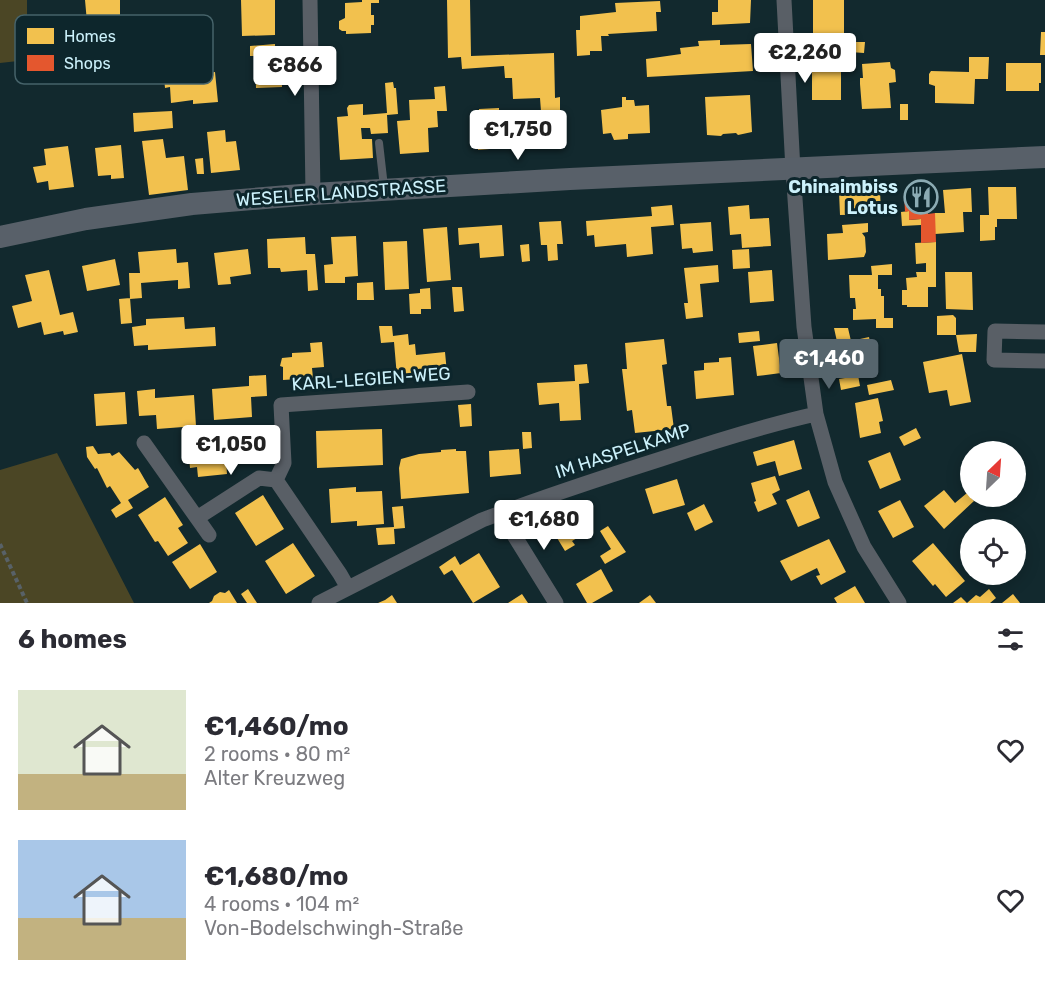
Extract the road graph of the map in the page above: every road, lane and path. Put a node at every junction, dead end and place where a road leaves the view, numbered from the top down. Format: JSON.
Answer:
{"nodes":[{"id":1,"x":310,"y":0,"type":"edge"},
{"id":2,"x":784,"y":0,"type":"edge"},
{"id":3,"x":379,"y":143,"type":"dead end"},
{"id":4,"x":1045,"y":157,"type":"edge"},
{"id":5,"x":793,"y":170,"type":"junction"},
{"id":6,"x":384,"y":189,"type":"junction"},
{"id":7,"x":313,"y":194,"type":"junction"},
{"id":8,"x":0,"y":237,"type":"edge"},
{"id":9,"x":1045,"y":332,"type":"edge"},
{"id":10,"x":1045,"y":361,"type":"edge"},
{"id":11,"x":468,"y":392,"type":"dead end"},
{"id":12,"x":816,"y":414,"type":"junction"},
{"id":13,"x":144,"y":443,"type":"dead end"},
{"id":14,"x":276,"y":480,"type":"junction"},
{"id":15,"x":504,"y":512,"type":"junction"},
{"id":16,"x":197,"y":518,"type":"junction"},
{"id":17,"x":209,"y":535,"type":"dead end"},
{"id":18,"x":0,"y":544,"type":"edge"},
{"id":19,"x":348,"y":588,"type":"junction"},
{"id":20,"x":27,"y":603,"type":"edge"},
{"id":21,"x":320,"y":603,"type":"edge"},
{"id":22,"x":556,"y":603,"type":"edge"},
{"id":23,"x":899,"y":603,"type":"edge"}],
"edges":[{"from":1,"to":7,"type":"street"},
{"from":2,"to":5,"type":"street"},
{"from":3,"to":6,"type":"lane"},
{"from":4,"to":5,"type":"street","name":"WESELER LANDSTRASSE"},
{"from":5,"to":6,"type":"street","name":"WESELER LANDSTRASSE"},
{"from":5,"to":12,"type":"street"},
{"from":6,"to":7,"type":"street","name":"WESELER LANDSTRASSE"},
{"from":7,"to":8,"type":"street","name":"WESELER LANDSTRASSE"},
{"from":9,"to":10,"type":"street"},
{"from":11,"to":14,"type":"street","name":"KARL-LEGIEN-WEG"},
{"from":12,"to":15,"type":"street","name":"IM HASPELKAMP"},
{"from":12,"to":23,"type":"street"},
{"from":13,"to":16,"type":"street"},
{"from":14,"to":16,"type":"street"},
{"from":14,"to":19,"type":"street"},
{"from":15,"to":19,"type":"street","name":"IM HASPELKAMP"},
{"from":15,"to":22,"type":"street"},
{"from":16,"to":17,"type":"street"},
{"from":18,"to":20,"type":"path"},
{"from":19,"to":21,"type":"street","name":"IM HASPELKAMP"}]}
